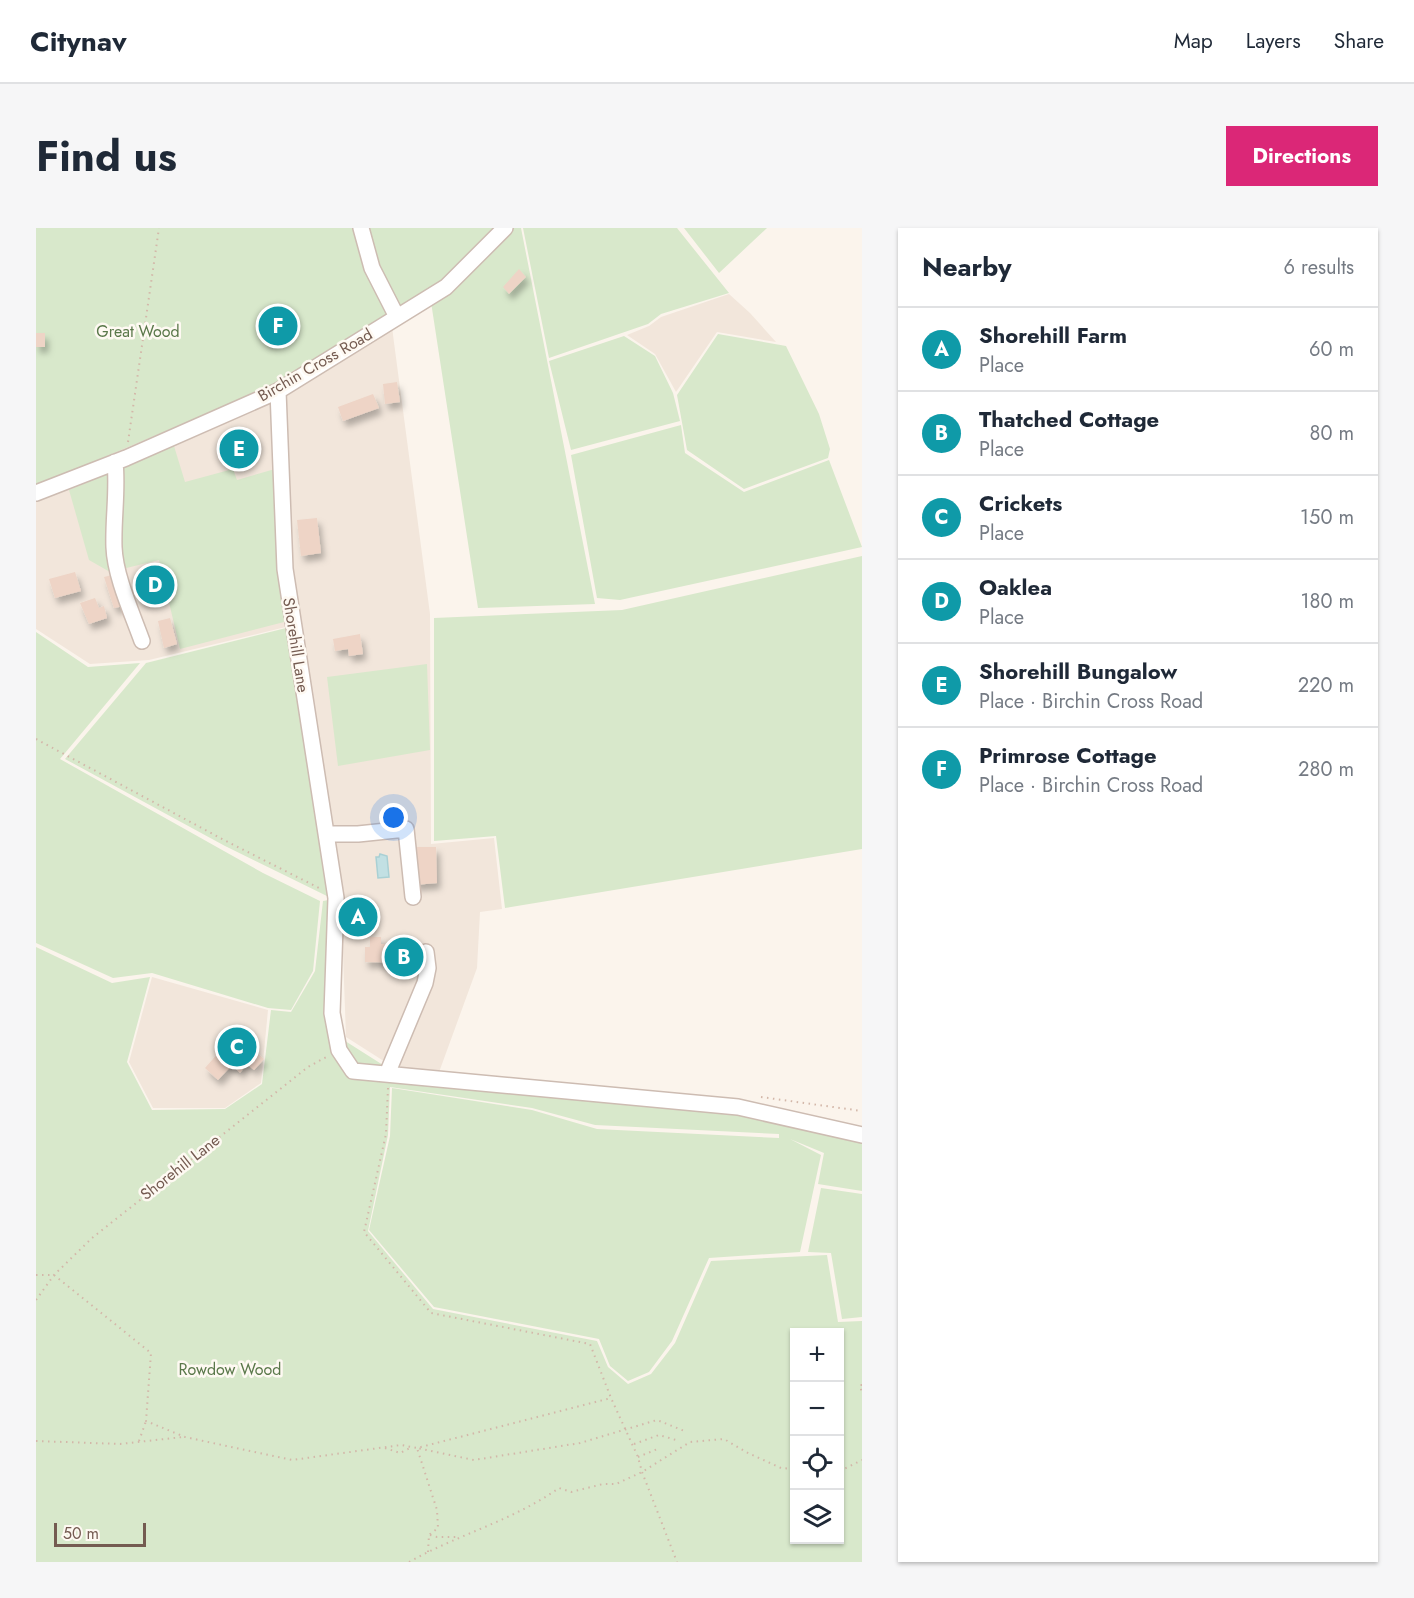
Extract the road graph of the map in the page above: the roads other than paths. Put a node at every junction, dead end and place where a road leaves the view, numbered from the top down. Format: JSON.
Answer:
{"nodes":[{"id":1,"x":361,"y":228,"type":"edge"},
{"id":2,"x":505,"y":228,"type":"edge"},
{"id":3,"x":398,"y":317,"type":"junction"},
{"id":4,"x":278,"y":391,"type":"junction"},
{"id":5,"x":120,"y":460,"type":"junction"},
{"id":6,"x":36,"y":493,"type":"edge"},
{"id":7,"x":142,"y":641,"type":"dead end"},
{"id":8,"x":326,"y":834,"type":"junction"},
{"id":9,"x":413,"y":897,"type":"dead end"},
{"id":10,"x":426,"y":952,"type":"dead end"},
{"id":11,"x":388,"y":1074,"type":"junction"},
{"id":12,"x":862,"y":1135,"type":"edge"}],
"edges":[{"from":1,"to":3,"type":"street"},
{"from":2,"to":3,"type":"street","name":"Birchin Cross Road"},
{"from":3,"to":4,"type":"street","name":"Birchin Cross Road"},
{"from":4,"to":5,"type":"street","name":"Birchin Cross Road"},
{"from":4,"to":8,"type":"street","name":"Shorehill Lane"},
{"from":5,"to":6,"type":"street","name":"Birchin Cross Road"},
{"from":5,"to":7,"type":"street"},
{"from":8,"to":9,"type":"street"},
{"from":8,"to":11,"type":"street","name":"Shorehill Lane"},
{"from":10,"to":11,"type":"street"},
{"from":11,"to":12,"type":"street"}]}
